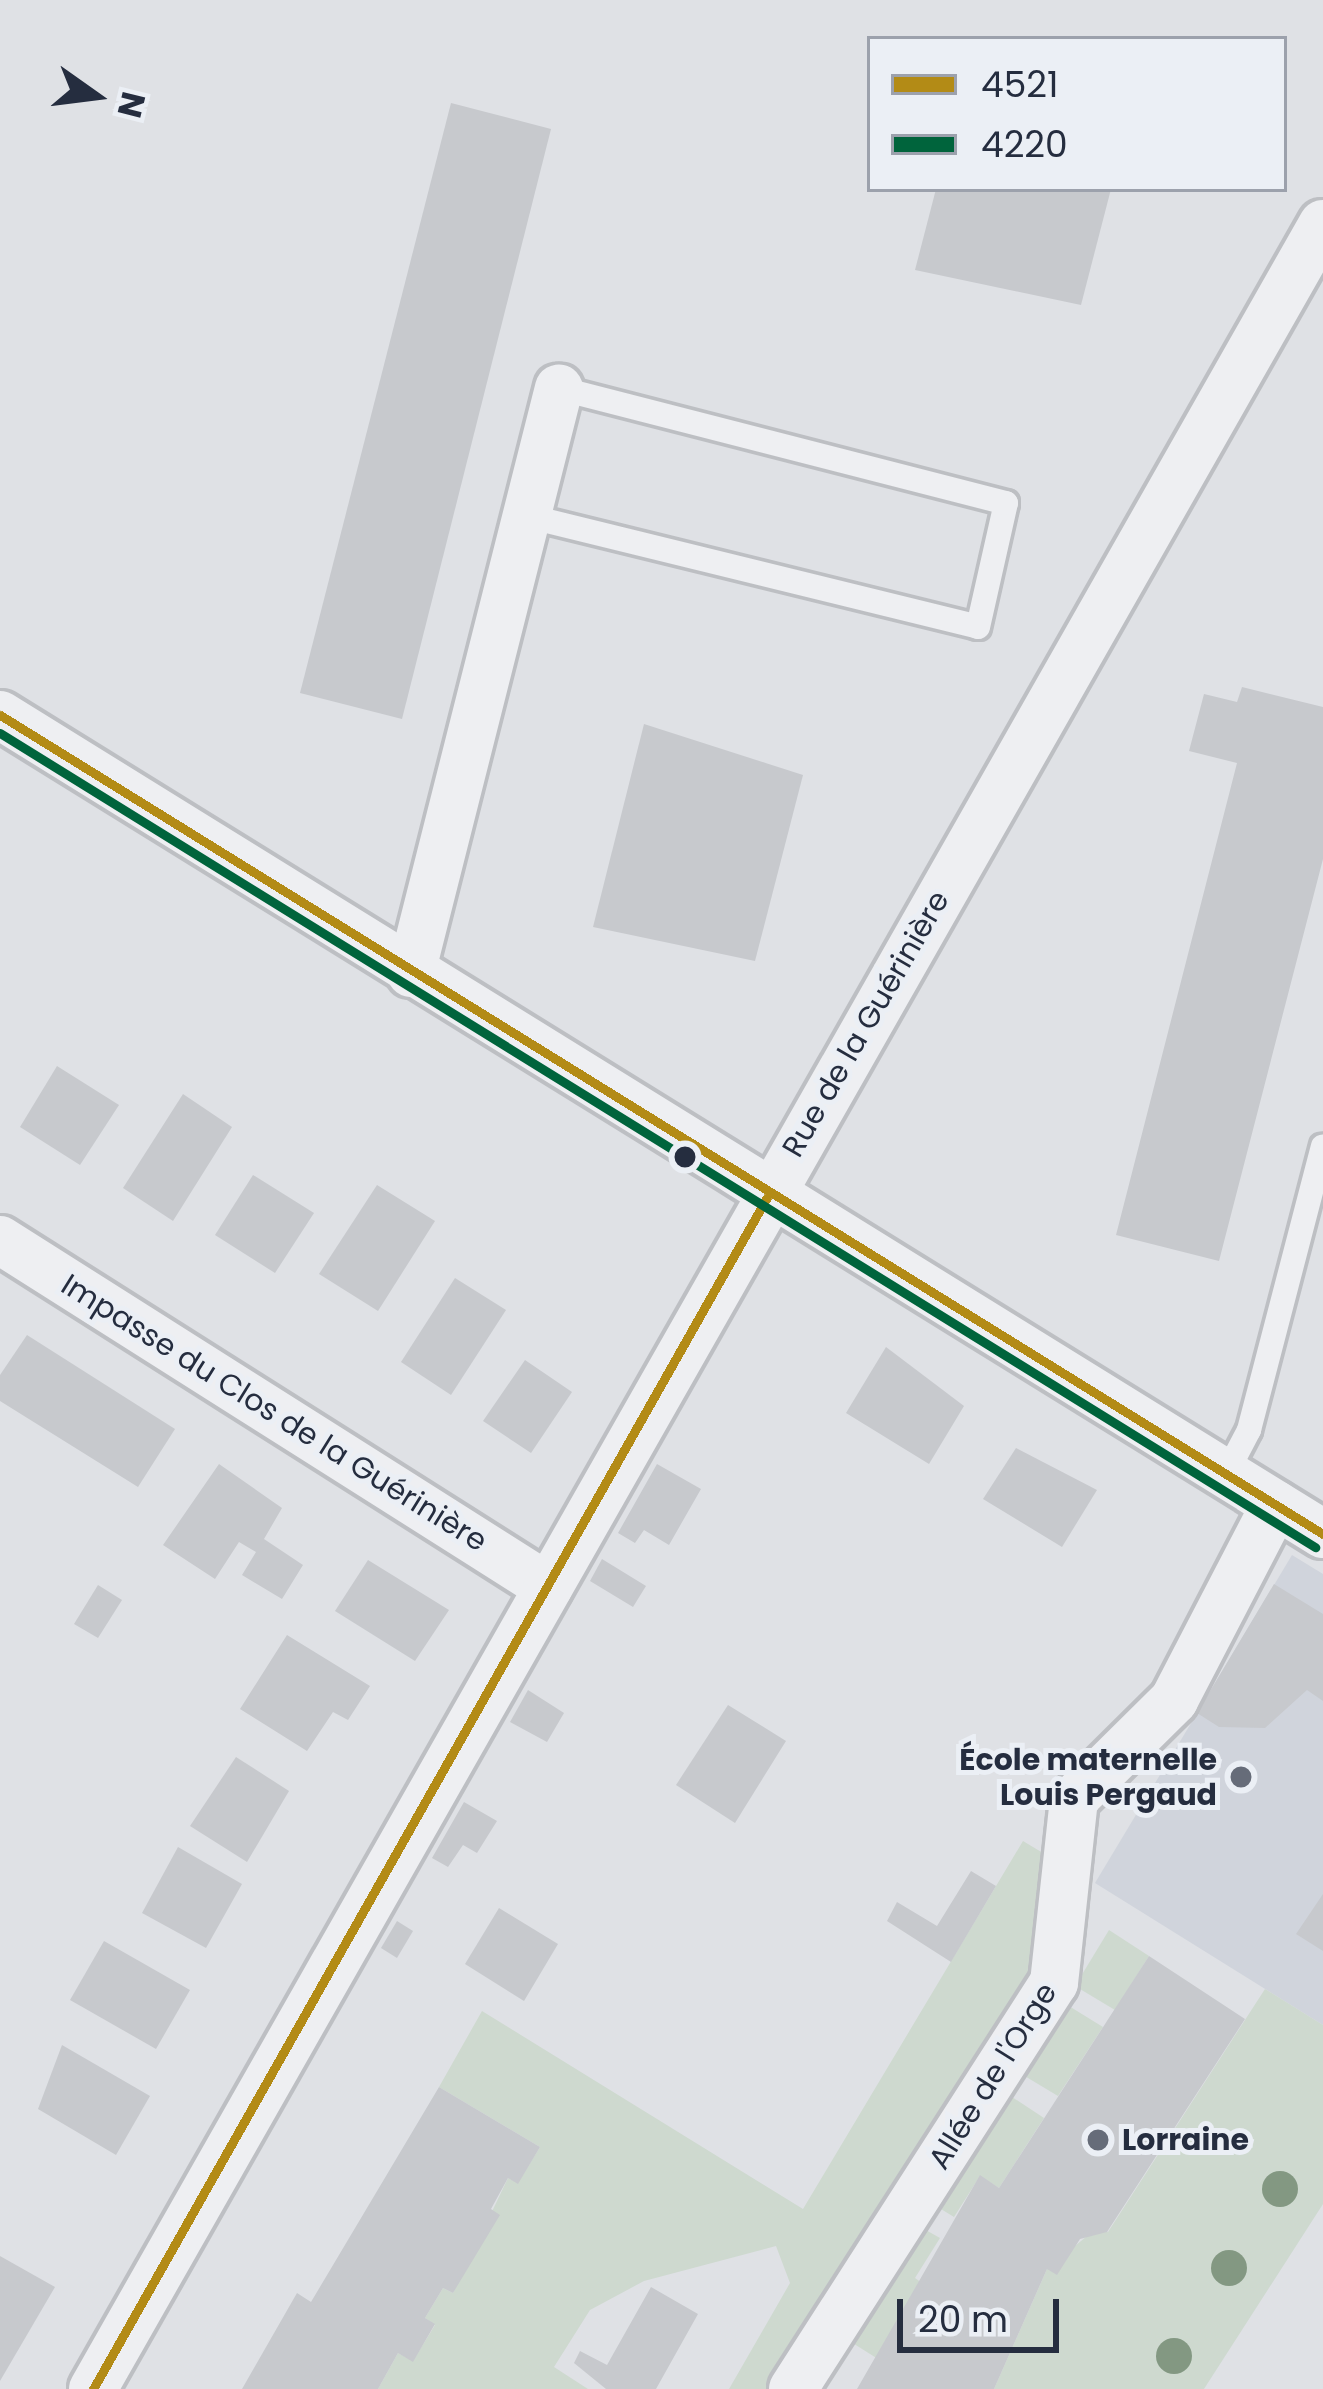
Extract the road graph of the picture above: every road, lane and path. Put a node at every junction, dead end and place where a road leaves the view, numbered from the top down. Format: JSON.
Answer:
{"nodes":[{"id":1,"x":1323,"y":224,"type":"edge"},
{"id":2,"x":559,"y":388,"type":"joint"},
{"id":3,"x":527,"y":516,"type":"junction"},
{"id":4,"x":0,"y":716,"type":"edge"},
{"id":5,"x":411,"y":973,"type":"junction"},
{"id":6,"x":1323,"y":1146,"type":"edge"},
{"id":7,"x":767,"y":1197,"type":"junction"},
{"id":8,"x":0,"y":1240,"type":"edge"},
{"id":9,"x":1226,"y":1474,"type":"junction"},
{"id":10,"x":1276,"y":1505,"type":"junction"},
{"id":11,"x":1323,"y":1534,"type":"edge"},
{"id":12,"x":548,"y":1587,"type":"junction"},
{"id":13,"x":93,"y":2389,"type":"edge"},
{"id":14,"x":794,"y":2389,"type":"edge"}],
"edges":[{"from":1,"to":7,"type":"street","name":"Rue de la Guérinière"},
{"from":2,"to":3,"type":"street"},
{"from":2,"to":3,"type":"lane"},
{"from":3,"to":5,"type":"street"},
{"from":4,"to":5,"type":"street"},
{"from":5,"to":7,"type":"street"},
{"from":6,"to":9,"type":"lane"},
{"from":7,"to":9,"type":"street"},
{"from":7,"to":12,"type":"street","name":"Rue de la Guérinière"},
{"from":8,"to":12,"type":"street","name":"Impasse du Clos de la Guérinière"},
{"from":9,"to":10,"type":"street"},
{"from":10,"to":11,"type":"street"},
{"from":10,"to":14,"type":"street","name":"Allée de l'Orge"},
{"from":12,"to":13,"type":"street","name":"Rue de la Guérinière"}]}
